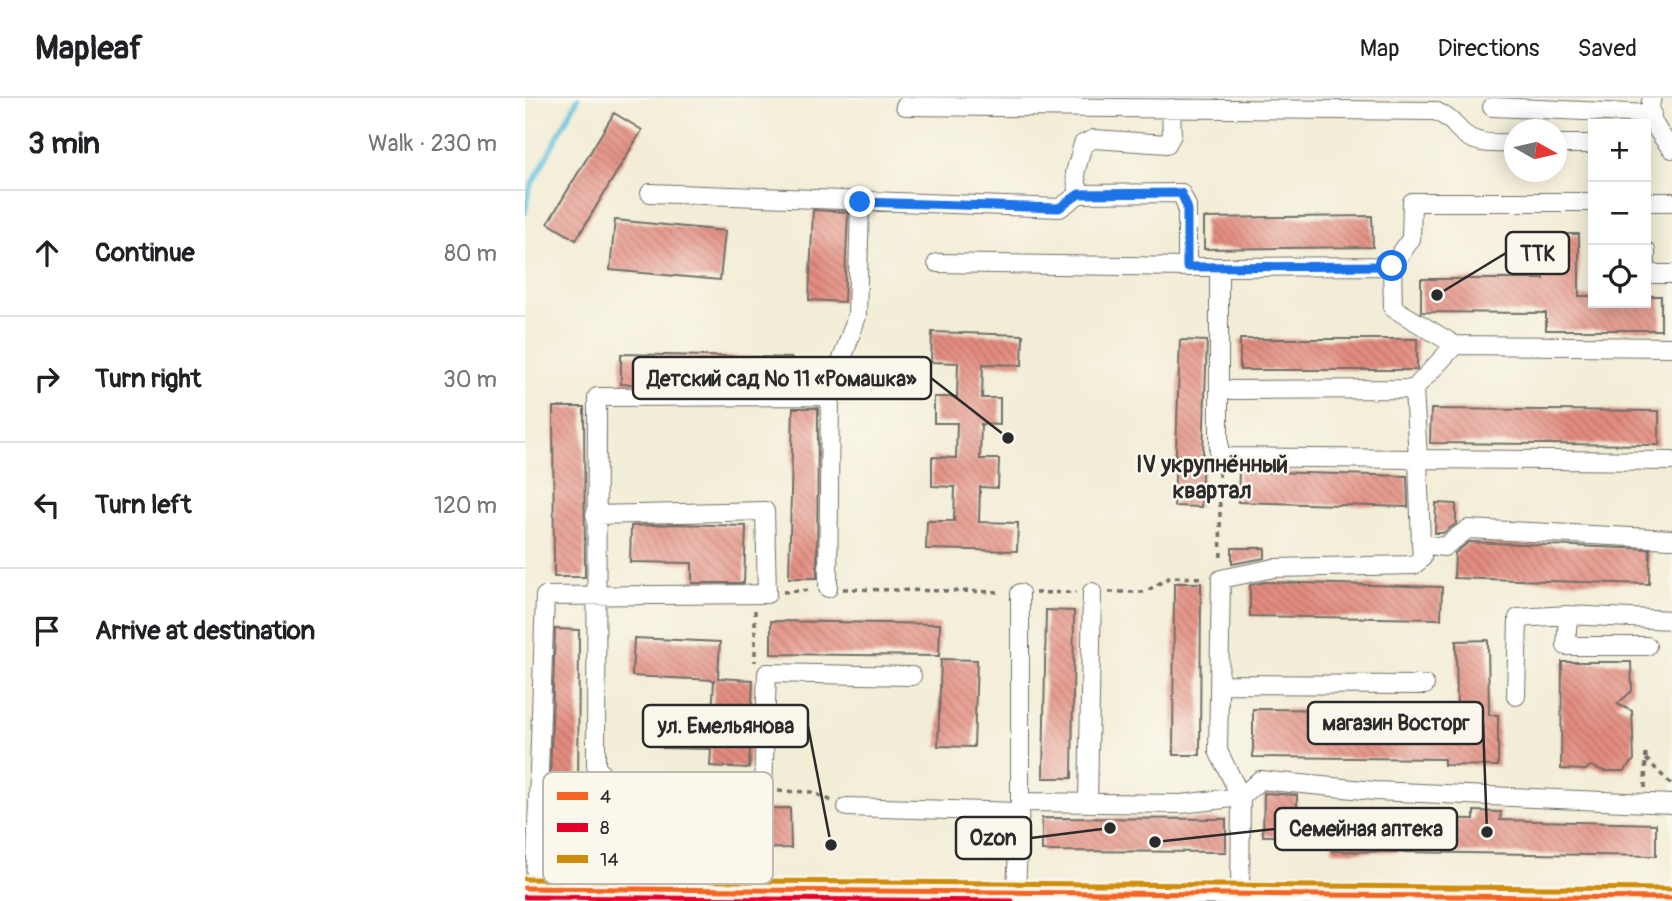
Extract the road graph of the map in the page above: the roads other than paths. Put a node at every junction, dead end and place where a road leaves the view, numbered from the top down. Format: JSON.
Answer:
{"nodes":[{"id":1,"x":905,"y":106,"type":"dead end"},
{"id":2,"x":1652,"y":106,"type":"edge"},
{"id":3,"x":1492,"y":107,"type":"dead end"},
{"id":4,"x":1171,"y":108,"type":"junction"},
{"id":5,"x":1504,"y":143,"type":"edge"},
{"id":6,"x":1567,"y":144,"type":"edge"},
{"id":7,"x":1588,"y":144,"type":"edge"},
{"id":8,"x":1651,"y":145,"type":"edge"},
{"id":9,"x":1671,"y":147,"type":"edge"},
{"id":10,"x":650,"y":193,"type":"dead end"},
{"id":11,"x":1079,"y":194,"type":"junction"},
{"id":12,"x":860,"y":202,"type":"junction"},
{"id":13,"x":1588,"y":202,"type":"edge"},
{"id":14,"x":1651,"y":202,"type":"edge"},
{"id":15,"x":1672,"y":202,"type":"edge"},
{"id":16,"x":937,"y":263,"type":"dead end"},
{"id":17,"x":1392,"y":266,"type":"junction"},
{"id":18,"x":1187,"y":267,"type":"junction"},
{"id":19,"x":1219,"y":267,"type":"junction"},
{"id":20,"x":1651,"y":274,"type":"edge"},
{"id":21,"x":1672,"y":274,"type":"edge"},
{"id":22,"x":1455,"y":345,"type":"junction"},
{"id":23,"x":1672,"y":347,"type":"edge"},
{"id":24,"x":1414,"y":389,"type":"junction"},
{"id":25,"x":1219,"y":390,"type":"junction"},
{"id":26,"x":830,"y":396,"type":"junction"},
{"id":27,"x":1418,"y":459,"type":"junction"},
{"id":28,"x":1672,"y":461,"type":"edge"},
{"id":29,"x":595,"y":515,"type":"junction"},
{"id":30,"x":1672,"y":539,"type":"edge"},
{"id":31,"x":1421,"y":544,"type":"junction"},
{"id":32,"x":828,"y":588,"type":"road end"},
{"id":33,"x":1092,"y":592,"type":"road end"},
{"id":34,"x":1020,"y":593,"type":"road end"},
{"id":35,"x":594,"y":597,"type":"junction"},
{"id":36,"x":1569,"y":615,"type":"junction"},
{"id":37,"x":1672,"y":620,"type":"edge"},
{"id":38,"x":1647,"y":646,"type":"dead end"},
{"id":39,"x":912,"y":676,"type":"dead end"},
{"id":40,"x":1221,"y":684,"type":"junction"},
{"id":41,"x":1425,"y":685,"type":"dead end"},
{"id":42,"x":1516,"y":696,"type":"dead end"},
{"id":43,"x":600,"y":772,"type":"edge"},
{"id":44,"x":764,"y":772,"type":"edge"},
{"id":45,"x":1241,"y":797,"type":"junction"},
{"id":46,"x":1089,"y":802,"type":"junction"},
{"id":47,"x":1672,"y":804,"type":"edge"},
{"id":48,"x":847,"y":807,"type":"road end"},
{"id":49,"x":1020,"y":807,"type":"junction"},
{"id":50,"x":611,"y":884,"type":"edge"},
{"id":51,"x":530,"y":888,"type":"edge"},
{"id":52,"x":611,"y":888,"type":"junction"},
{"id":53,"x":1016,"y":891,"type":"junction"},
{"id":54,"x":1240,"y":894,"type":"junction"},
{"id":55,"x":667,"y":895,"type":"edge"},
{"id":56,"x":1354,"y":898,"type":"edge"},
{"id":57,"x":1672,"y":898,"type":"edge"}],
"edges":[{"from":1,"to":4,"type":"street"},
{"from":2,"to":3,"type":"street"},
{"from":2,"to":9,"type":"street"},
{"from":4,"to":5,"type":"street"},
{"from":4,"to":11,"type":"street"},
{"from":6,"to":7,"type":"street"},
{"from":8,"to":9,"type":"street"},
{"from":10,"to":12,"type":"street"},
{"from":11,"to":12,"type":"street"},
{"from":11,"to":18,"type":"street"},
{"from":12,"to":26,"type":"street"},
{"from":13,"to":17,"type":"street"},
{"from":14,"to":15,"type":"street"},
{"from":16,"to":18,"type":"street"},
{"from":17,"to":19,"type":"street"},
{"from":17,"to":22,"type":"street"},
{"from":18,"to":19,"type":"street"},
{"from":19,"to":25,"type":"street"},
{"from":20,"to":21,"type":"street"},
{"from":22,"to":23,"type":"street"},
{"from":22,"to":24,"type":"street"},
{"from":24,"to":25,"type":"street"},
{"from":24,"to":27,"type":"street"},
{"from":25,"to":27,"type":"street"},
{"from":26,"to":29,"type":"street"},
{"from":26,"to":32,"type":"street"},
{"from":27,"to":28,"type":"street"},
{"from":27,"to":31,"type":"street"},
{"from":29,"to":35,"type":"street"},
{"from":29,"to":35,"type":"street"},
{"from":30,"to":31,"type":"street"},
{"from":31,"to":40,"type":"street"},
{"from":33,"to":46,"type":"street"},
{"from":34,"to":49,"type":"street"},
{"from":35,"to":43,"type":"street"},
{"from":35,"to":51,"type":"street"},
{"from":36,"to":37,"type":"street"},
{"from":36,"to":38,"type":"street"},
{"from":36,"to":42,"type":"street"},
{"from":39,"to":44,"type":"street"},
{"from":40,"to":41,"type":"street"},
{"from":40,"to":45,"type":"street"},
{"from":45,"to":46,"type":"street"},
{"from":45,"to":47,"type":"street"},
{"from":45,"to":54,"type":"street"},
{"from":46,"to":49,"type":"street"},
{"from":48,"to":49,"type":"street"},
{"from":49,"to":53,"type":"street"},
{"from":50,"to":52,"type":"street"},
{"from":51,"to":52,"type":"main road"},
{"from":52,"to":55,"type":"main road"},
{"from":53,"to":54,"type":"main road"},
{"from":53,"to":55,"type":"main road"},
{"from":54,"to":56,"type":"main road"},
{"from":56,"to":57,"type":"main road"}]}
